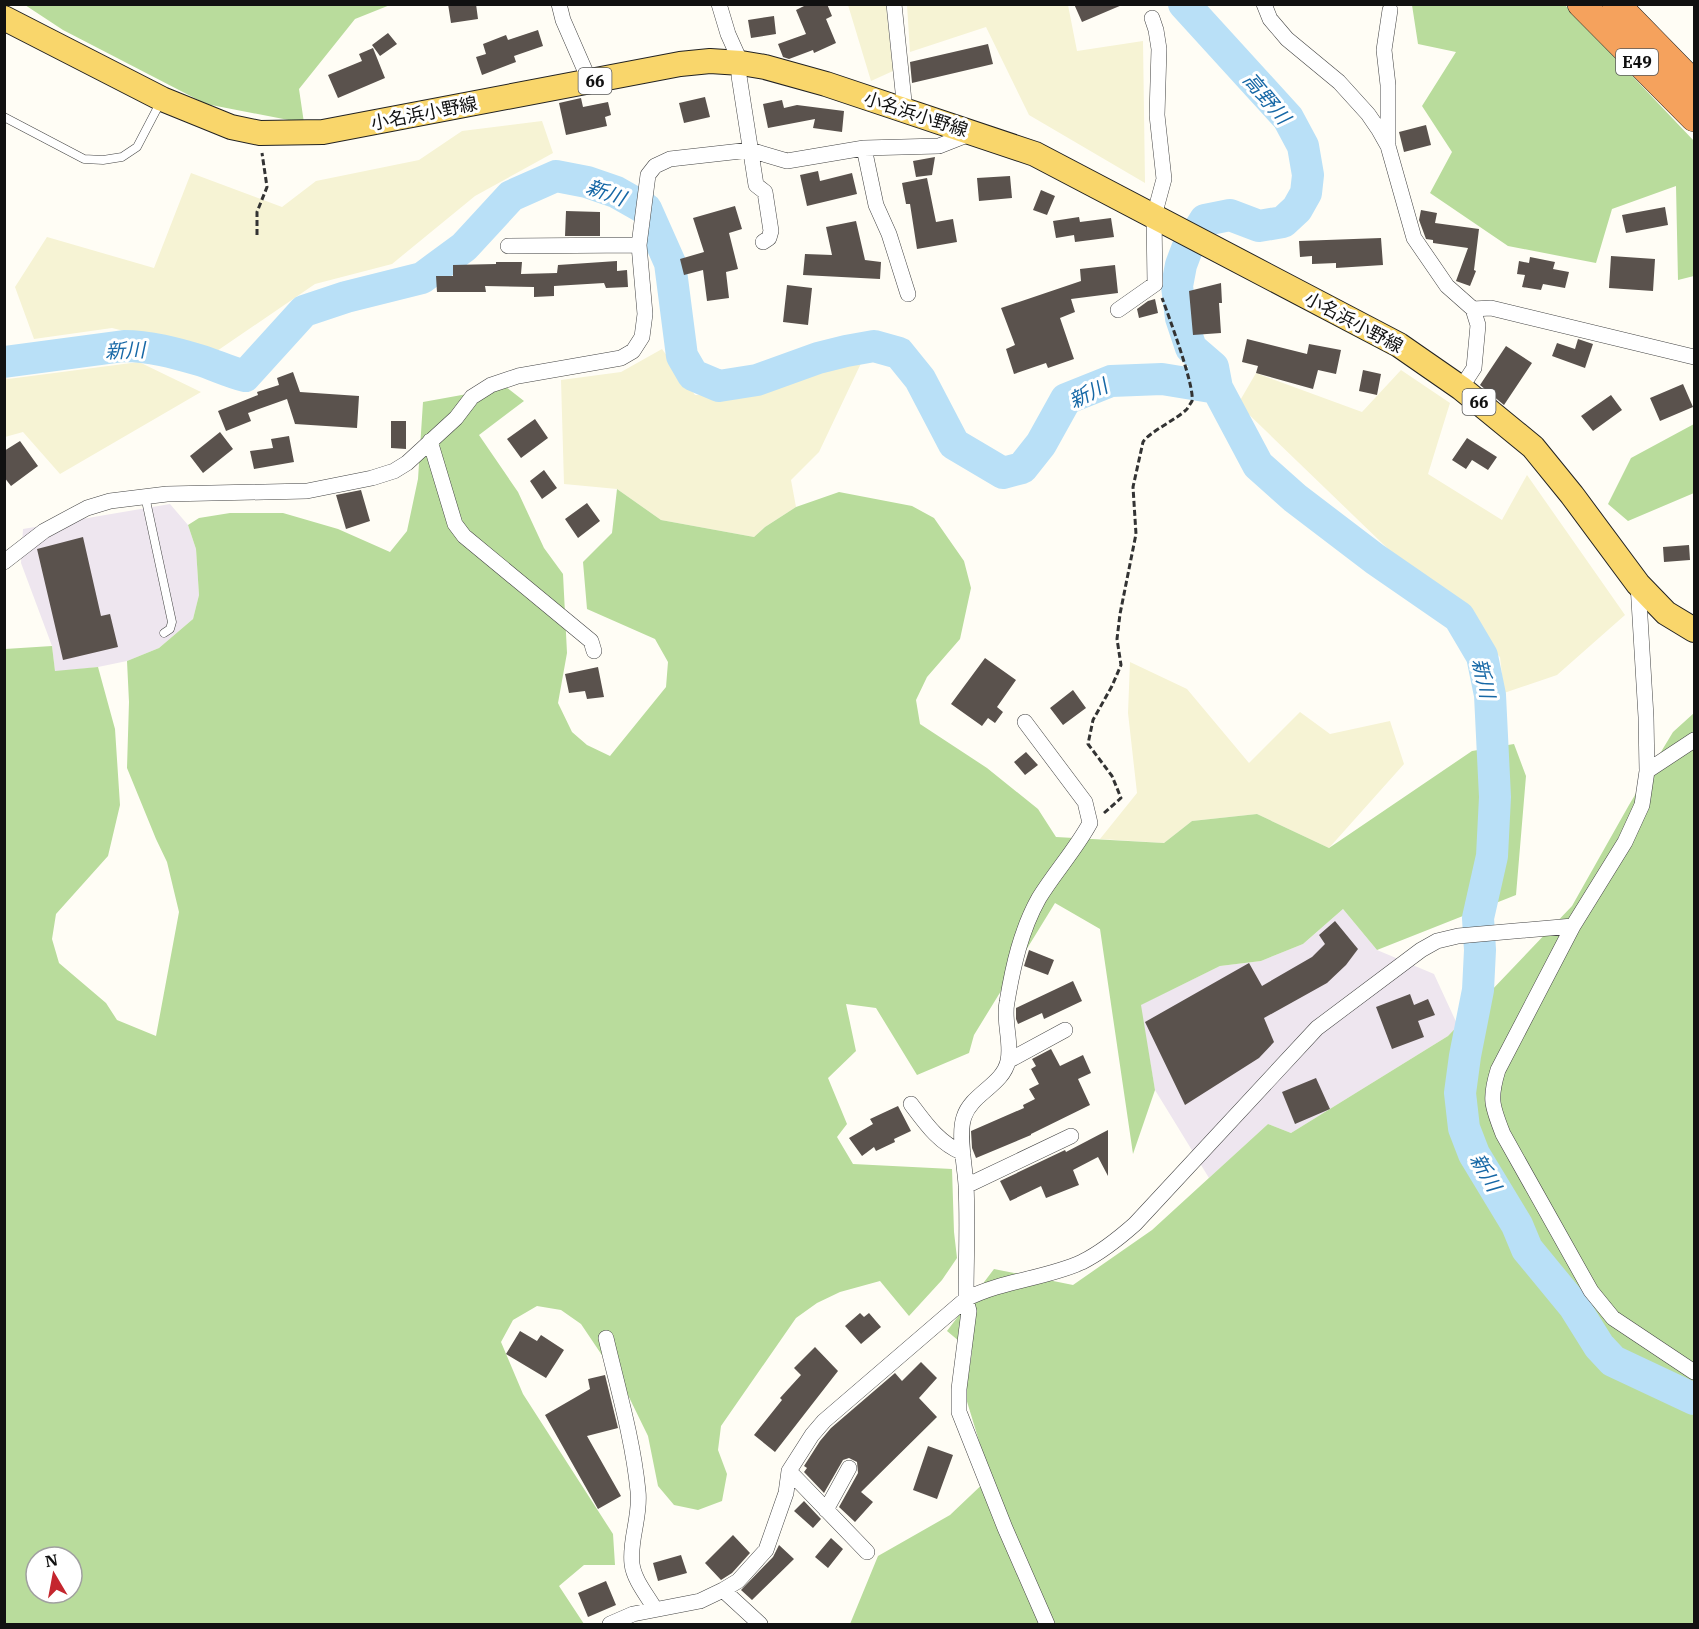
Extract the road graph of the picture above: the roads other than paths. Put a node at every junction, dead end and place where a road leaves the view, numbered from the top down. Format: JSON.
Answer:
{"nodes":[{"id":1,"x":559,"y":4,"type":"edge"},
{"id":2,"x":719,"y":4,"type":"edge"},
{"id":3,"x":894,"y":4,"type":"edge"},
{"id":4,"x":1264,"y":4,"type":"edge"},
{"id":5,"x":1581,"y":4,"type":"edge"},
{"id":6,"x":1616,"y":4,"type":"edge"},
{"id":7,"x":1390,"y":10,"type":"dead end"},
{"id":8,"x":4,"y":18,"type":"edge"},
{"id":9,"x":1152,"y":18,"type":"dead end"},
{"id":10,"x":741,"y":63,"type":"junction"},
{"id":11,"x":590,"y":82,"type":"junction"},
{"id":12,"x":1695,"y":84,"type":"edge"},
{"id":13,"x":162,"y":99,"type":"junction"},
{"id":14,"x":905,"y":111,"type":"junction"},
{"id":15,"x":4,"y":117,"type":"edge"},
{"id":16,"x":1695,"y":118,"type":"edge"},
{"id":17,"x":972,"y":133,"type":"junction"},
{"id":18,"x":1388,"y":146,"type":"junction"},
{"id":19,"x":864,"y":148,"type":"junction"},
{"id":20,"x":750,"y":150,"type":"junction"},
{"id":21,"x":1154,"y":216,"type":"junction"},
{"id":22,"x":640,"y":239,"type":"junction"},
{"id":23,"x":763,"y":242,"type":"dead end"},
{"id":24,"x":508,"y":246,"type":"dead end"},
{"id":25,"x":908,"y":294,"type":"dead end"},
{"id":26,"x":1473,"y":309,"type":"junction"},
{"id":27,"x":1118,"y":310,"type":"dead end"},
{"id":28,"x":1695,"y":357,"type":"edge"},
{"id":29,"x":1461,"y":388,"type":"junction"},
{"id":30,"x":430,"y":441,"type":"junction"},
{"id":31,"x":145,"y":496,"type":"junction"},
{"id":32,"x":4,"y":562,"type":"edge"},
{"id":33,"x":1638,"y":584,"type":"junction"},
{"id":34,"x":1695,"y":630,"type":"edge"},
{"id":35,"x":164,"y":633,"type":"dead end"},
{"id":36,"x":594,"y":651,"type":"dead end"},
{"id":37,"x":1025,"y":722,"type":"dead end"},
{"id":38,"x":1695,"y":740,"type":"edge"},
{"id":39,"x":1647,"y":771,"type":"junction"},
{"id":40,"x":1573,"y":926,"type":"junction"},
{"id":41,"x":1065,"y":1030,"type":"dead end"},
{"id":42,"x":1008,"y":1061,"type":"junction"},
{"id":43,"x":911,"y":1104,"type":"dead end"},
{"id":44,"x":1071,"y":1136,"type":"dead end"},
{"id":45,"x":963,"y":1153,"type":"junction"},
{"id":46,"x":966,"y":1186,"type":"junction"},
{"id":47,"x":966,"y":1299,"type":"junction"},
{"id":48,"x":606,"y":1338,"type":"dead end"},
{"id":49,"x":1695,"y":1372,"type":"edge"},
{"id":50,"x":849,"y":1468,"type":"dead end"},
{"id":51,"x":789,"y":1471,"type":"junction"},
{"id":52,"x":826,"y":1510,"type":"junction"},
{"id":53,"x":867,"y":1552,"type":"dead end"},
{"id":54,"x":723,"y":1590,"type":"junction"},
{"id":55,"x":655,"y":1609,"type":"junction"},
{"id":56,"x":609,"y":1624,"type":"edge"},
{"id":57,"x":760,"y":1624,"type":"edge"},
{"id":58,"x":1047,"y":1624,"type":"edge"}],
"edges":[{"from":1,"to":11,"type":"street"},
{"from":2,"to":10,"type":"street"},
{"from":3,"to":14,"type":"street"},
{"from":4,"to":18,"type":"street"},
{"from":5,"to":16,"type":"highway","number":"E49"},
{"from":6,"to":12,"type":"highway","number":"E49"},
{"from":7,"to":18,"type":"street"},
{"from":8,"to":13,"type":"main road","name":"小名浜小野線","number":"66"},
{"from":9,"to":21,"type":"street"},
{"from":10,"to":11,"type":"main road","name":"小名浜小野線","number":"66"},
{"from":10,"to":14,"type":"main road","name":"小名浜小野線","number":"66"},
{"from":10,"to":20,"type":"street"},
{"from":11,"to":13,"type":"main road","name":"小名浜小野線","number":"66"},
{"from":13,"to":15,"type":"lane"},
{"from":14,"to":17,"type":"main road","name":"小名浜小野線","number":"66"},
{"from":17,"to":19,"type":"street"},
{"from":17,"to":21,"type":"main road","name":"小名浜小野線","number":"66"},
{"from":18,"to":26,"type":"street"},
{"from":19,"to":20,"type":"street"},
{"from":19,"to":25,"type":"street"},
{"from":20,"to":22,"type":"street"},
{"from":20,"to":23,"type":"street"},
{"from":21,"to":27,"type":"street"},
{"from":21,"to":29,"type":"main road","name":"小名浜小野線","number":"66"},
{"from":22,"to":24,"type":"street"},
{"from":22,"to":30,"type":"street"},
{"from":26,"to":28,"type":"street"},
{"from":26,"to":29,"type":"street"},
{"from":29,"to":33,"type":"main road","name":"小名浜小野線","number":"66"},
{"from":30,"to":31,"type":"street"},
{"from":30,"to":36,"type":"street"},
{"from":31,"to":32,"type":"street"},
{"from":31,"to":35,"type":"lane"},
{"from":33,"to":34,"type":"main road","name":"小名浜小野線","number":"66"},
{"from":33,"to":39,"type":"street"},
{"from":37,"to":42,"type":"street"},
{"from":38,"to":39,"type":"street"},
{"from":39,"to":40,"type":"street"},
{"from":40,"to":47,"type":"street"},
{"from":40,"to":49,"type":"street"},
{"from":41,"to":42,"type":"street"},
{"from":42,"to":45,"type":"street"},
{"from":43,"to":45,"type":"street"},
{"from":44,"to":46,"type":"street"},
{"from":45,"to":46,"type":"street"},
{"from":46,"to":47,"type":"street"},
{"from":47,"to":51,"type":"street"},
{"from":47,"to":58,"type":"street"},
{"from":48,"to":55,"type":"street"},
{"from":50,"to":52,"type":"street"},
{"from":51,"to":52,"type":"street"},
{"from":51,"to":54,"type":"street"},
{"from":52,"to":53,"type":"street"},
{"from":54,"to":55,"type":"street"},
{"from":54,"to":57,"type":"street"},
{"from":55,"to":56,"type":"street"}]}
